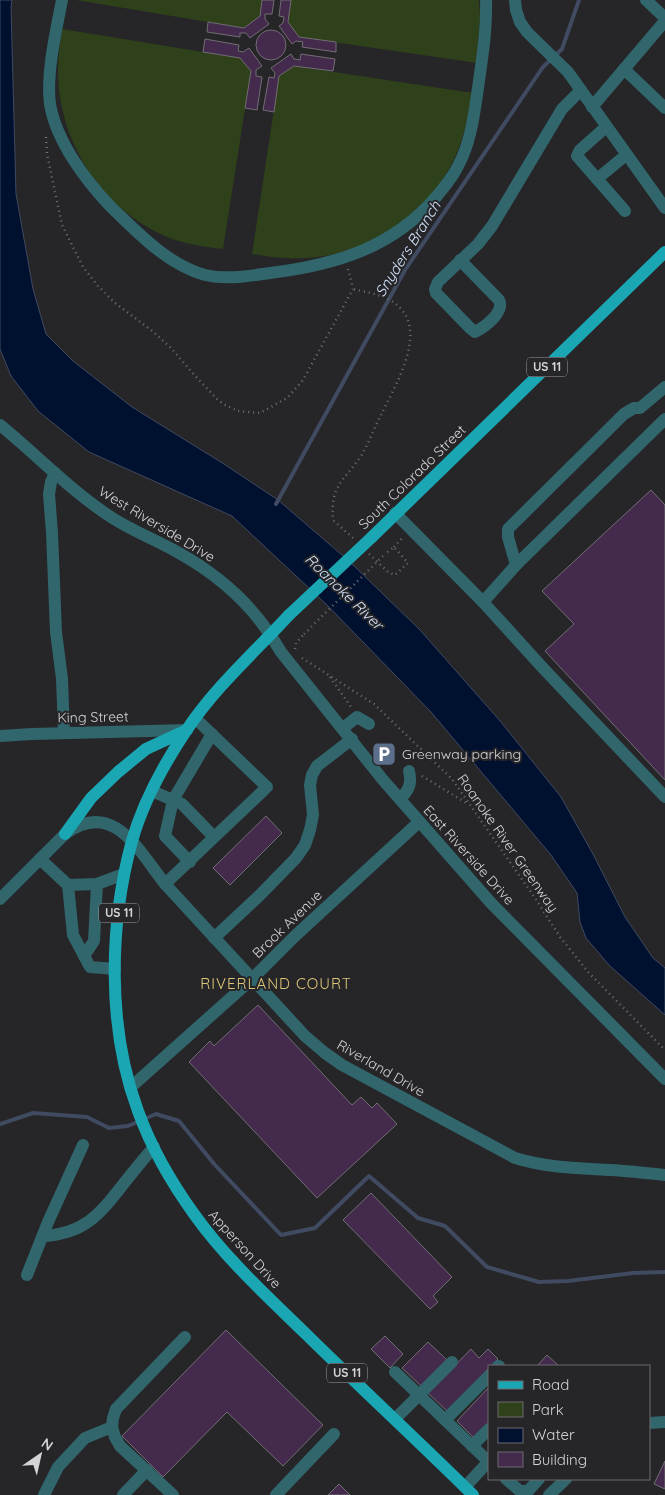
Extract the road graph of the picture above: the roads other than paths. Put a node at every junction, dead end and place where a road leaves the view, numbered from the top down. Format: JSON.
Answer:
{"nodes":[{"id":1,"x":62,"y":0,"type":"edge"},
{"id":2,"x":486,"y":0,"type":"edge"},
{"id":3,"x":515,"y":0,"type":"edge"},
{"id":4,"x":646,"y":0,"type":"edge"},
{"id":5,"x":665,"y":20,"type":"edge"},
{"id":6,"x":624,"y":69,"type":"junction"},
{"id":7,"x":581,"y":90,"type":"junction"},
{"id":8,"x":592,"y":107,"type":"junction"},
{"id":9,"x":665,"y":108,"type":"edge"},
{"id":10,"x":606,"y":127,"type":"junction"},
{"id":11,"x":626,"y":155,"type":"junction"},
{"id":12,"x":597,"y":179,"type":"junction"},
{"id":13,"x":665,"y":208,"type":"edge"},
{"id":14,"x":626,"y":211,"type":"dead end"},
{"id":15,"x":665,"y":252,"type":"edge"},
{"id":16,"x":460,"y":260,"type":"junction"},
{"id":17,"x":665,"y":387,"type":"edge"},
{"id":18,"x":665,"y":419,"type":"edge"},
{"id":19,"x":0,"y":425,"type":"edge"},
{"id":20,"x":55,"y":473,"type":"junction"},
{"id":21,"x":395,"y":514,"type":"junction"},
{"id":22,"x":516,"y":565,"type":"junction"},
{"id":23,"x":484,"y":602,"type":"junction"},
{"id":24,"x":271,"y":634,"type":"junction"},
{"id":25,"x":196,"y":718,"type":"junction"},
{"id":26,"x":369,"y":724,"type":"dead end"},
{"id":27,"x":343,"y":728,"type":"junction"},
{"id":28,"x":187,"y":730,"type":"junction"},
{"id":29,"x":64,"y":733,"type":"junction"},
{"id":30,"x":212,"y":734,"type":"junction"},
{"id":31,"x":0,"y":736,"type":"edge"},
{"id":32,"x":352,"y":739,"type":"junction"},
{"id":33,"x":410,"y":775,"type":"road end"},
{"id":34,"x":152,"y":792,"type":"junction"},
{"id":35,"x":665,"y":797,"type":"edge"},
{"id":36,"x":400,"y":799,"type":"junction"},
{"id":37,"x":173,"y":800,"type":"junction"},
{"id":38,"x":419,"y":822,"type":"junction"},
{"id":39,"x":65,"y":834,"type":"junction"},
{"id":40,"x":214,"y":837,"type":"junction"},
{"id":41,"x":133,"y":840,"type":"junction"},
{"id":42,"x":40,"y":859,"type":"junction"},
{"id":43,"x":190,"y":862,"type":"junction"},
{"id":44,"x":124,"y":874,"type":"junction"},
{"id":45,"x":97,"y":884,"type":"junction"},
{"id":46,"x":165,"y":884,"type":"junction"},
{"id":47,"x":68,"y":885,"type":"junction"},
{"id":48,"x":0,"y":899,"type":"edge"},
{"id":49,"x":214,"y":938,"type":"junction"},
{"id":50,"x":84,"y":956,"type":"junction"},
{"id":51,"x":115,"y":969,"type":"junction"},
{"id":52,"x":252,"y":979,"type":"junction"},
{"id":53,"x":665,"y":1079,"type":"edge"},
{"id":54,"x":131,"y":1087,"type":"junction"},
{"id":55,"x":83,"y":1145,"type":"dead end"},
{"id":56,"x":154,"y":1148,"type":"junction"},
{"id":57,"x":665,"y":1175,"type":"edge"},
{"id":58,"x":43,"y":1236,"type":"junction"},
{"id":59,"x":27,"y":1276,"type":"dead end"},
{"id":60,"x":185,"y":1337,"type":"dead end"},
{"id":61,"x":452,"y":1362,"type":"dead end"},
{"id":62,"x":394,"y":1372,"type":"dead end"},
{"id":63,"x":488,"y":1377,"type":"edge"},
{"id":64,"x":419,"y":1395,"type":"junction"},
{"id":65,"x":395,"y":1419,"type":"junction"},
{"id":66,"x":445,"y":1420,"type":"junction"},
{"id":67,"x":665,"y":1422,"type":"edge"},
{"id":68,"x":650,"y":1423,"type":"edge"},
{"id":69,"x":112,"y":1427,"type":"junction"},
{"id":70,"x":488,"y":1430,"type":"edge"},
{"id":71,"x":334,"y":1434,"type":"dead end"},
{"id":72,"x":472,"y":1446,"type":"junction"},
{"id":73,"x":488,"y":1462,"type":"edge"},
{"id":74,"x":147,"y":1470,"type":"junction"},
{"id":75,"x":507,"y":1480,"type":"edge"},
{"id":76,"x":538,"y":1480,"type":"edge"},
{"id":77,"x":565,"y":1480,"type":"edge"},
{"id":78,"x":469,"y":1491,"type":"edge"},
{"id":79,"x":555,"y":1493,"type":"edge"},
{"id":80,"x":44,"y":1495,"type":"edge"},
{"id":81,"x":123,"y":1495,"type":"edge"},
{"id":82,"x":173,"y":1495,"type":"edge"},
{"id":83,"x":276,"y":1495,"type":"edge"}],
"edges":[{"from":1,"to":2,"type":"street"},
{"from":3,"to":7,"type":"street"},
{"from":4,"to":5,"type":"street"},
{"from":5,"to":6,"type":"street"},
{"from":6,"to":8,"type":"street"},
{"from":6,"to":9,"type":"street"},
{"from":7,"to":8,"type":"street"},
{"from":7,"to":16,"type":"street"},
{"from":8,"to":10,"type":"street"},
{"from":10,"to":11,"type":"street"},
{"from":10,"to":12,"type":"street"},
{"from":11,"to":12,"type":"street"},
{"from":11,"to":13,"type":"street"},
{"from":12,"to":14,"type":"street"},
{"from":15,"to":21,"type":"main road","name":"South Colorado Street","number":"US 11"},
{"from":16,"to":16,"type":"street"},
{"from":17,"to":22,"type":"street"},
{"from":18,"to":22,"type":"street"},
{"from":19,"to":20,"type":"street","name":"West Riverside Drive"},
{"from":20,"to":24,"type":"street","name":"West Riverside Drive"},
{"from":20,"to":29,"type":"street"},
{"from":21,"to":23,"type":"street"},
{"from":21,"to":24,"type":"main road","name":"South Colorado Street","number":"US 11","bridge":true},
{"from":22,"to":23,"type":"street"},
{"from":23,"to":35,"type":"street"},
{"from":24,"to":25,"type":"main road","name":"South Colorado Street","number":"US 11"},
{"from":24,"to":27,"type":"street","name":"East Riverside Drive"},
{"from":25,"to":28,"type":"main road","name":"South Colorado Street","number":"US 11"},
{"from":25,"to":30,"type":"street"},
{"from":26,"to":27,"type":"street"},
{"from":27,"to":32,"type":"street","name":"East Riverside Drive"},
{"from":28,"to":29,"type":"street","name":"King Street"},
{"from":28,"to":34,"type":"main road","name":"Apperson Drive","number":"US 11"},
{"from":28,"to":39,"type":"main road"},
{"from":29,"to":31,"type":"street","name":"King Street"},
{"from":30,"to":37,"type":"street"},
{"from":30,"to":40,"type":"street"},
{"from":32,"to":36,"type":"street","name":"East Riverside Drive"},
{"from":32,"to":49,"type":"street"},
{"from":33,"to":36,"type":"street"},
{"from":34,"to":37,"type":"street"},
{"from":34,"to":41,"type":"main road","name":"Apperson Drive","number":"US 11"},
{"from":36,"to":38,"type":"street","name":"East Riverside Drive"},
{"from":37,"to":40,"type":"street"},
{"from":37,"to":43,"type":"street"},
{"from":38,"to":52,"type":"street","name":"Brook Avenue"},
{"from":38,"to":53,"type":"street","name":"East Riverside Drive"},
{"from":39,"to":41,"type":"street"},
{"from":39,"to":42,"type":"street"},
{"from":40,"to":43,"type":"street"},
{"from":41,"to":44,"type":"main road","name":"Apperson Drive","number":"US 11"},
{"from":41,"to":46,"type":"street","name":"Riverland Drive"},
{"from":42,"to":47,"type":"street"},
{"from":42,"to":48,"type":"street"},
{"from":43,"to":46,"type":"street"},
{"from":44,"to":45,"type":"street"},
{"from":44,"to":51,"type":"main road","name":"Apperson Drive","number":"US 11"},
{"from":45,"to":47,"type":"street"},
{"from":45,"to":50,"type":"street"},
{"from":46,"to":49,"type":"street","name":"Riverland Drive"},
{"from":47,"to":50,"type":"street"},
{"from":49,"to":52,"type":"street","name":"Riverland Drive"},
{"from":50,"to":51,"type":"street"},
{"from":51,"to":54,"type":"main road","name":"Apperson Drive","number":"US 11"},
{"from":52,"to":54,"type":"street","name":"Brook Avenue"},
{"from":52,"to":57,"type":"street","name":"Riverland Drive"},
{"from":54,"to":56,"type":"main road","name":"Apperson Drive","number":"US 11"},
{"from":55,"to":58,"type":"street"},
{"from":56,"to":58,"type":"street"},
{"from":56,"to":65,"type":"main road","name":"Apperson Drive","number":"US 11"},
{"from":58,"to":59,"type":"street"},
{"from":60,"to":69,"type":"street"},
{"from":61,"to":64,"type":"street"},
{"from":62,"to":64,"type":"street"},
{"from":63,"to":66,"type":"street"},
{"from":64,"to":65,"type":"street"},
{"from":64,"to":66,"type":"street"},
{"from":65,"to":78,"type":"main road","name":"Apperson Drive","number":"US 11"},
{"from":66,"to":72,"type":"street"},
{"from":67,"to":68,"type":"street"},
{"from":69,"to":74,"type":"street"},
{"from":69,"to":80,"type":"street"},
{"from":70,"to":72,"type":"street"},
{"from":71,"to":83,"type":"street"},
{"from":72,"to":73,"type":"street"},
{"from":73,"to":78,"type":"street"},
{"from":74,"to":81,"type":"street"},
{"from":74,"to":82,"type":"street"},
{"from":75,"to":76,"type":"street"},
{"from":77,"to":79,"type":"street"}]}
